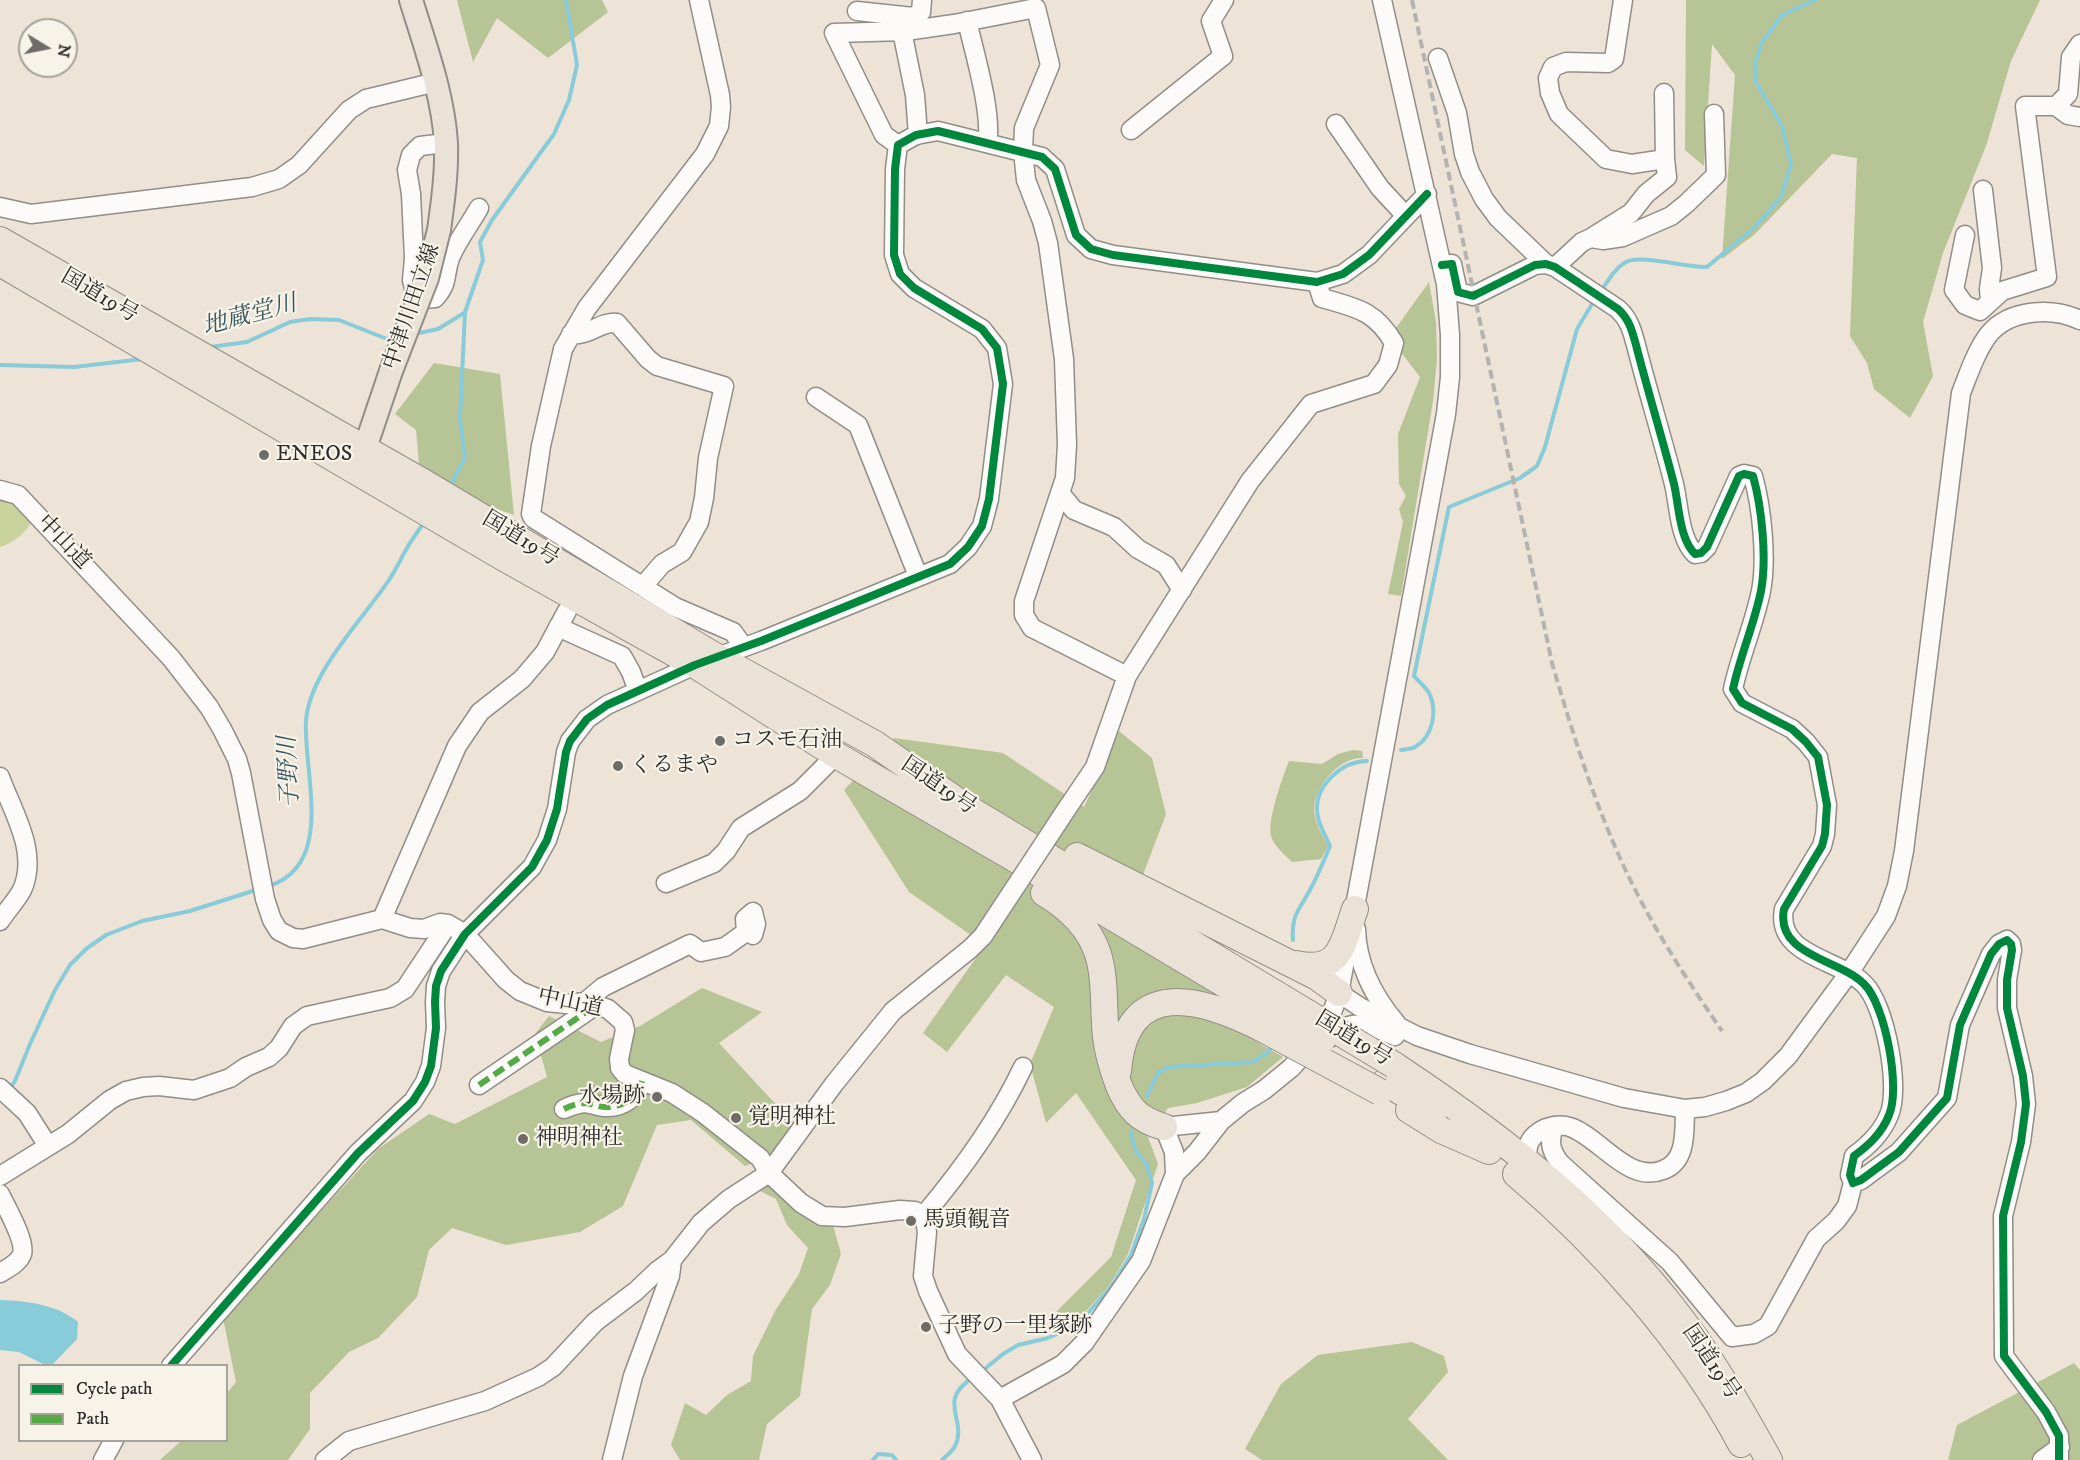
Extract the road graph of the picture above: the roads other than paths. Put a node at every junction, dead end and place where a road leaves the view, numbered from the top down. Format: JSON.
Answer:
{"nodes":[{"id":1,"x":411,"y":0,"type":"edge"},
{"id":2,"x":699,"y":0,"type":"edge"},
{"id":3,"x":922,"y":0,"type":"edge"},
{"id":4,"x":1224,"y":0,"type":"edge"},
{"id":5,"x":1382,"y":0,"type":"edge"},
{"id":6,"x":1623,"y":0,"type":"edge"},
{"id":7,"x":857,"y":5,"type":"edge"},
{"id":8,"x":887,"y":7,"type":"edge"},
{"id":9,"x":968,"y":21,"type":"junction"},
{"id":10,"x":902,"y":31,"type":"junction"},
{"id":11,"x":855,"y":32,"type":"junction"},
{"id":12,"x":2080,"y":44,"type":"edge"},
{"id":13,"x":1438,"y":58,"type":"dead end"},
{"id":14,"x":436,"y":82,"type":"junction"},
{"id":15,"x":1664,"y":93,"type":"dead end"},
{"id":16,"x":2056,"y":106,"type":"junction"},
{"id":17,"x":1714,"y":114,"type":"dead end"},
{"id":18,"x":2080,"y":117,"type":"edge"},
{"id":19,"x":1336,"y":124,"type":"dead end"},
{"id":20,"x":1131,"y":130,"type":"dead end"},
{"id":21,"x":918,"y":135,"type":"junction"},
{"id":22,"x":446,"y":143,"type":"junction"},
{"id":23,"x":987,"y":143,"type":"junction"},
{"id":24,"x":898,"y":145,"type":"junction"},
{"id":25,"x":1023,"y":152,"type":"junction"},
{"id":26,"x":1665,"y":159,"type":"junction"},
{"id":27,"x":1983,"y":190,"type":"dead end"},
{"id":28,"x":1427,"y":194,"type":"junction"},
{"id":29,"x":0,"y":207,"type":"edge"},
{"id":30,"x":479,"y":208,"type":"dead end"},
{"id":31,"x":1406,"y":216,"type":"junction"},
{"id":32,"x":1965,"y":235,"type":"dead end"},
{"id":33,"x":1591,"y":238,"type":"junction"},
{"id":34,"x":0,"y":240,"type":"edge"},
{"id":35,"x":0,"y":262,"type":"edge"},
{"id":36,"x":1551,"y":265,"type":"junction"},
{"id":37,"x":1442,"y":266,"type":"junction"},
{"id":38,"x":1317,"y":282,"type":"junction"},
{"id":39,"x":1985,"y":306,"type":"junction"},
{"id":40,"x":2080,"y":320,"type":"edge"},
{"id":41,"x":1990,"y":333,"type":"junction"},
{"id":42,"x":571,"y":334,"type":"junction"},
{"id":43,"x":816,"y":397,"type":"dead end"},
{"id":44,"x":359,"y":458,"type":"junction"},
{"id":45,"x":0,"y":490,"type":"edge"},
{"id":46,"x":1060,"y":493,"type":"junction"},
{"id":47,"x":918,"y":576,"type":"junction"},
{"id":48,"x":643,"y":586,"type":"junction"},
{"id":49,"x":1182,"y":590,"type":"junction"},
{"id":50,"x":743,"y":646,"type":"junction"},
{"id":51,"x":705,"y":660,"type":"junction"},
{"id":52,"x":1127,"y":676,"type":"junction"},
{"id":53,"x":638,"y":691,"type":"junction"},
{"id":54,"x":875,"y":744,"type":"junction"},
{"id":55,"x":836,"y":755,"type":"junction"},
{"id":56,"x":0,"y":777,"type":"edge"},
{"id":57,"x":892,"y":787,"type":"junction"},
{"id":58,"x":666,"y":884,"type":"dead end"},
{"id":59,"x":1355,"y":909,"type":"junction"},
{"id":60,"x":382,"y":919,"type":"junction"},
{"id":61,"x":0,"y":921,"type":"edge"},
{"id":62,"x":448,"y":924,"type":"junction"},
{"id":63,"x":465,"y":934,"type":"junction"},
{"id":64,"x":753,"y":935,"type":"dead end"},
{"id":65,"x":1287,"y":962,"type":"junction"},
{"id":66,"x":1849,"y":972,"type":"junction"},
{"id":67,"x":1339,"y":993,"type":"junction"},
{"id":68,"x":589,"y":1003,"type":"junction"},
{"id":69,"x":1272,"y":1013,"type":"junction"},
{"id":70,"x":1400,"y":1027,"type":"junction"},
{"id":71,"x":1417,"y":1036,"type":"junction"},
{"id":72,"x":1023,"y":1067,"type":"dead end"},
{"id":73,"x":1284,"y":1074,"type":"junction"},
{"id":74,"x":1117,"y":1080,"type":"junction"},
{"id":75,"x":1386,"y":1080,"type":"junction"},
{"id":76,"x":642,"y":1081,"type":"junction"},
{"id":77,"x":479,"y":1085,"type":"dead end"},
{"id":78,"x":0,"y":1088,"type":"edge"},
{"id":79,"x":564,"y":1109,"type":"dead end"},
{"id":80,"x":1684,"y":1109,"type":"junction"},
{"id":81,"x":1221,"y":1121,"type":"junction"},
{"id":82,"x":1554,"y":1126,"type":"junction"},
{"id":83,"x":1164,"y":1127,"type":"junction"},
{"id":84,"x":48,"y":1146,"type":"junction"},
{"id":85,"x":1527,"y":1160,"type":"junction"},
{"id":86,"x":769,"y":1173,"type":"junction"},
{"id":87,"x":1175,"y":1174,"type":"junction"},
{"id":88,"x":0,"y":1176,"type":"edge"},
{"id":89,"x":1853,"y":1183,"type":"junction"},
{"id":90,"x":0,"y":1194,"type":"edge"},
{"id":91,"x":924,"y":1215,"type":"junction"},
{"id":92,"x":672,"y":1260,"type":"junction"},
{"id":93,"x":0,"y":1273,"type":"edge"},
{"id":94,"x":172,"y":1364,"type":"edge"},
{"id":95,"x":1000,"y":1399,"type":"junction"},
{"id":96,"x":113,"y":1442,"type":"edge"},
{"id":97,"x":2059,"y":1453,"type":"edge"},
{"id":98,"x":103,"y":1460,"type":"edge"},
{"id":99,"x":325,"y":1460,"type":"edge"},
{"id":100,"x":612,"y":1460,"type":"edge"},
{"id":101,"x":1032,"y":1460,"type":"edge"},
{"id":102,"x":1750,"y":1460,"type":"edge"},
{"id":103,"x":1769,"y":1460,"type":"edge"},
{"id":104,"x":2042,"y":1460,"type":"edge"}],
"edges":[{"from":1,"to":14,"type":"main road","name":"中津川田立線"},
{"from":2,"to":42,"type":"street"},
{"from":3,"to":8,"type":"street"},
{"from":4,"to":20,"type":"street"},
{"from":5,"to":28,"type":"street"},
{"from":6,"to":26,"type":"street"},
{"from":7,"to":8,"type":"street"},
{"from":7,"to":11,"type":"street"},
{"from":9,"to":10,"type":"street"},
{"from":9,"to":23,"type":"street"},
{"from":9,"to":25,"type":"street"},
{"from":10,"to":11,"type":"street"},
{"from":10,"to":21,"type":"street"},
{"from":11,"to":24,"type":"street"},
{"from":12,"to":16,"type":"street"},
{"from":13,"to":36,"type":"street"},
{"from":14,"to":22,"type":"main road","name":"中津川田立線"},
{"from":14,"to":29,"type":"street"},
{"from":15,"to":26,"type":"street"},
{"from":16,"to":18,"type":"street"},
{"from":16,"to":39,"type":"street"},
{"from":17,"to":33,"type":"street"},
{"from":19,"to":31,"type":"street"},
{"from":21,"to":23,"type":"street"},
{"from":21,"to":24,"type":"street"},
{"from":22,"to":30,"type":"street"},
{"from":22,"to":44,"type":"main road","name":"中津川田立線","bridge":true},
{"from":23,"to":25,"type":"street"},
{"from":24,"to":47,"type":"street"},
{"from":25,"to":38,"type":"street"},
{"from":25,"to":46,"type":"street"},
{"from":26,"to":33,"type":"street"},
{"from":27,"to":39,"type":"street"},
{"from":28,"to":31,"type":"street"},
{"from":28,"to":37,"type":"street"},
{"from":31,"to":38,"type":"street"},
{"from":32,"to":39,"type":"street"},
{"from":33,"to":36,"type":"street"},
{"from":34,"to":44,"type":"highway","name":"国道19号"},
{"from":35,"to":44,"type":"highway","name":"国道19号"},
{"from":36,"to":37,"type":"street"},
{"from":36,"to":66,"type":"street"},
{"from":37,"to":59,"type":"street"},
{"from":38,"to":49,"type":"street"},
{"from":39,"to":41,"type":"street"},
{"from":40,"to":41,"type":"street"},
{"from":41,"to":66,"type":"street"},
{"from":42,"to":48,"type":"street"},
{"from":42,"to":48,"type":"street"},
{"from":43,"to":47,"type":"street"},
{"from":44,"to":51,"type":"highway","name":"国道19号"},
{"from":45,"to":60,"type":"street","name":"中山道"},
{"from":46,"to":49,"type":"street"},
{"from":46,"to":52,"type":"street"},
{"from":47,"to":50,"type":"street"},
{"from":48,"to":50,"type":"street"},
{"from":49,"to":52,"type":"street"},
{"from":50,"to":51,"type":"street"},
{"from":51,"to":53,"type":"street"},
{"from":51,"to":54,"type":"highway","name":"国道19号"},
{"from":51,"to":55,"type":"highway","name":"国道19号"},
{"from":52,"to":86,"type":"street","bridge":true},
{"from":53,"to":60,"type":"street"},
{"from":53,"to":63,"type":"street"},
{"from":54,"to":65,"type":"highway"},
{"from":54,"to":69,"type":"highway","name":"国道19号"},
{"from":55,"to":57,"type":"highway","name":"国道19号"},
{"from":55,"to":58,"type":"street"},
{"from":56,"to":61,"type":"street"},
{"from":57,"to":69,"type":"highway","name":"国道19号"},
{"from":57,"to":74,"type":"highway"},
{"from":59,"to":65,"type":"highway"},
{"from":59,"to":67,"type":"street"},
{"from":59,"to":70,"type":"street"},
{"from":60,"to":62,"type":"street"},
{"from":62,"to":63,"type":"street","name":"中山道"},
{"from":62,"to":84,"type":"street"},
{"from":63,"to":68,"type":"street","name":"中山道"},
{"from":63,"to":94,"type":"street"},
{"from":64,"to":68,"type":"street"},
{"from":65,"to":67,"type":"highway"},
{"from":66,"to":80,"type":"street"},
{"from":66,"to":89,"type":"street"},
{"from":67,"to":70,"type":"street"},
{"from":67,"to":73,"type":"street"},
{"from":68,"to":76,"type":"street","name":"中山道"},
{"from":68,"to":77,"type":"street"},
{"from":69,"to":74,"type":"highway"},
{"from":69,"to":75,"type":"highway","name":"国道19号","bridge":true},
{"from":69,"to":75,"type":"highway","bridge":true},
{"from":70,"to":71,"type":"street"},
{"from":71,"to":73,"type":"street"},
{"from":71,"to":80,"type":"street"},
{"from":72,"to":91,"type":"street"},
{"from":73,"to":81,"type":"street"},
{"from":74,"to":83,"type":"highway"},
{"from":75,"to":85,"type":"highway","name":"国道19号"},
{"from":75,"to":102,"type":"highway","name":"国道19号"},
{"from":76,"to":79,"type":"street"},
{"from":76,"to":86,"type":"street","name":"中山道"},
{"from":78,"to":84,"type":"street"},
{"from":80,"to":82,"type":"street"},
{"from":81,"to":83,"type":"street"},
{"from":81,"to":87,"type":"street"},
{"from":82,"to":85,"type":"street"},
{"from":82,"to":89,"type":"street"},
{"from":83,"to":87,"type":"street"},
{"from":84,"to":88,"type":"street"},
{"from":85,"to":103,"type":"highway","name":"国道19号"},
{"from":86,"to":91,"type":"street","name":"中山道"},
{"from":86,"to":92,"type":"street"},
{"from":87,"to":95,"type":"street"},
{"from":89,"to":97,"type":"street"},
{"from":90,"to":93,"type":"street"},
{"from":91,"to":95,"type":"street"},
{"from":92,"to":99,"type":"street"},
{"from":92,"to":100,"type":"street"},
{"from":95,"to":101,"type":"street"},
{"from":96,"to":98,"type":"street"},
{"from":97,"to":104,"type":"street"}]}
